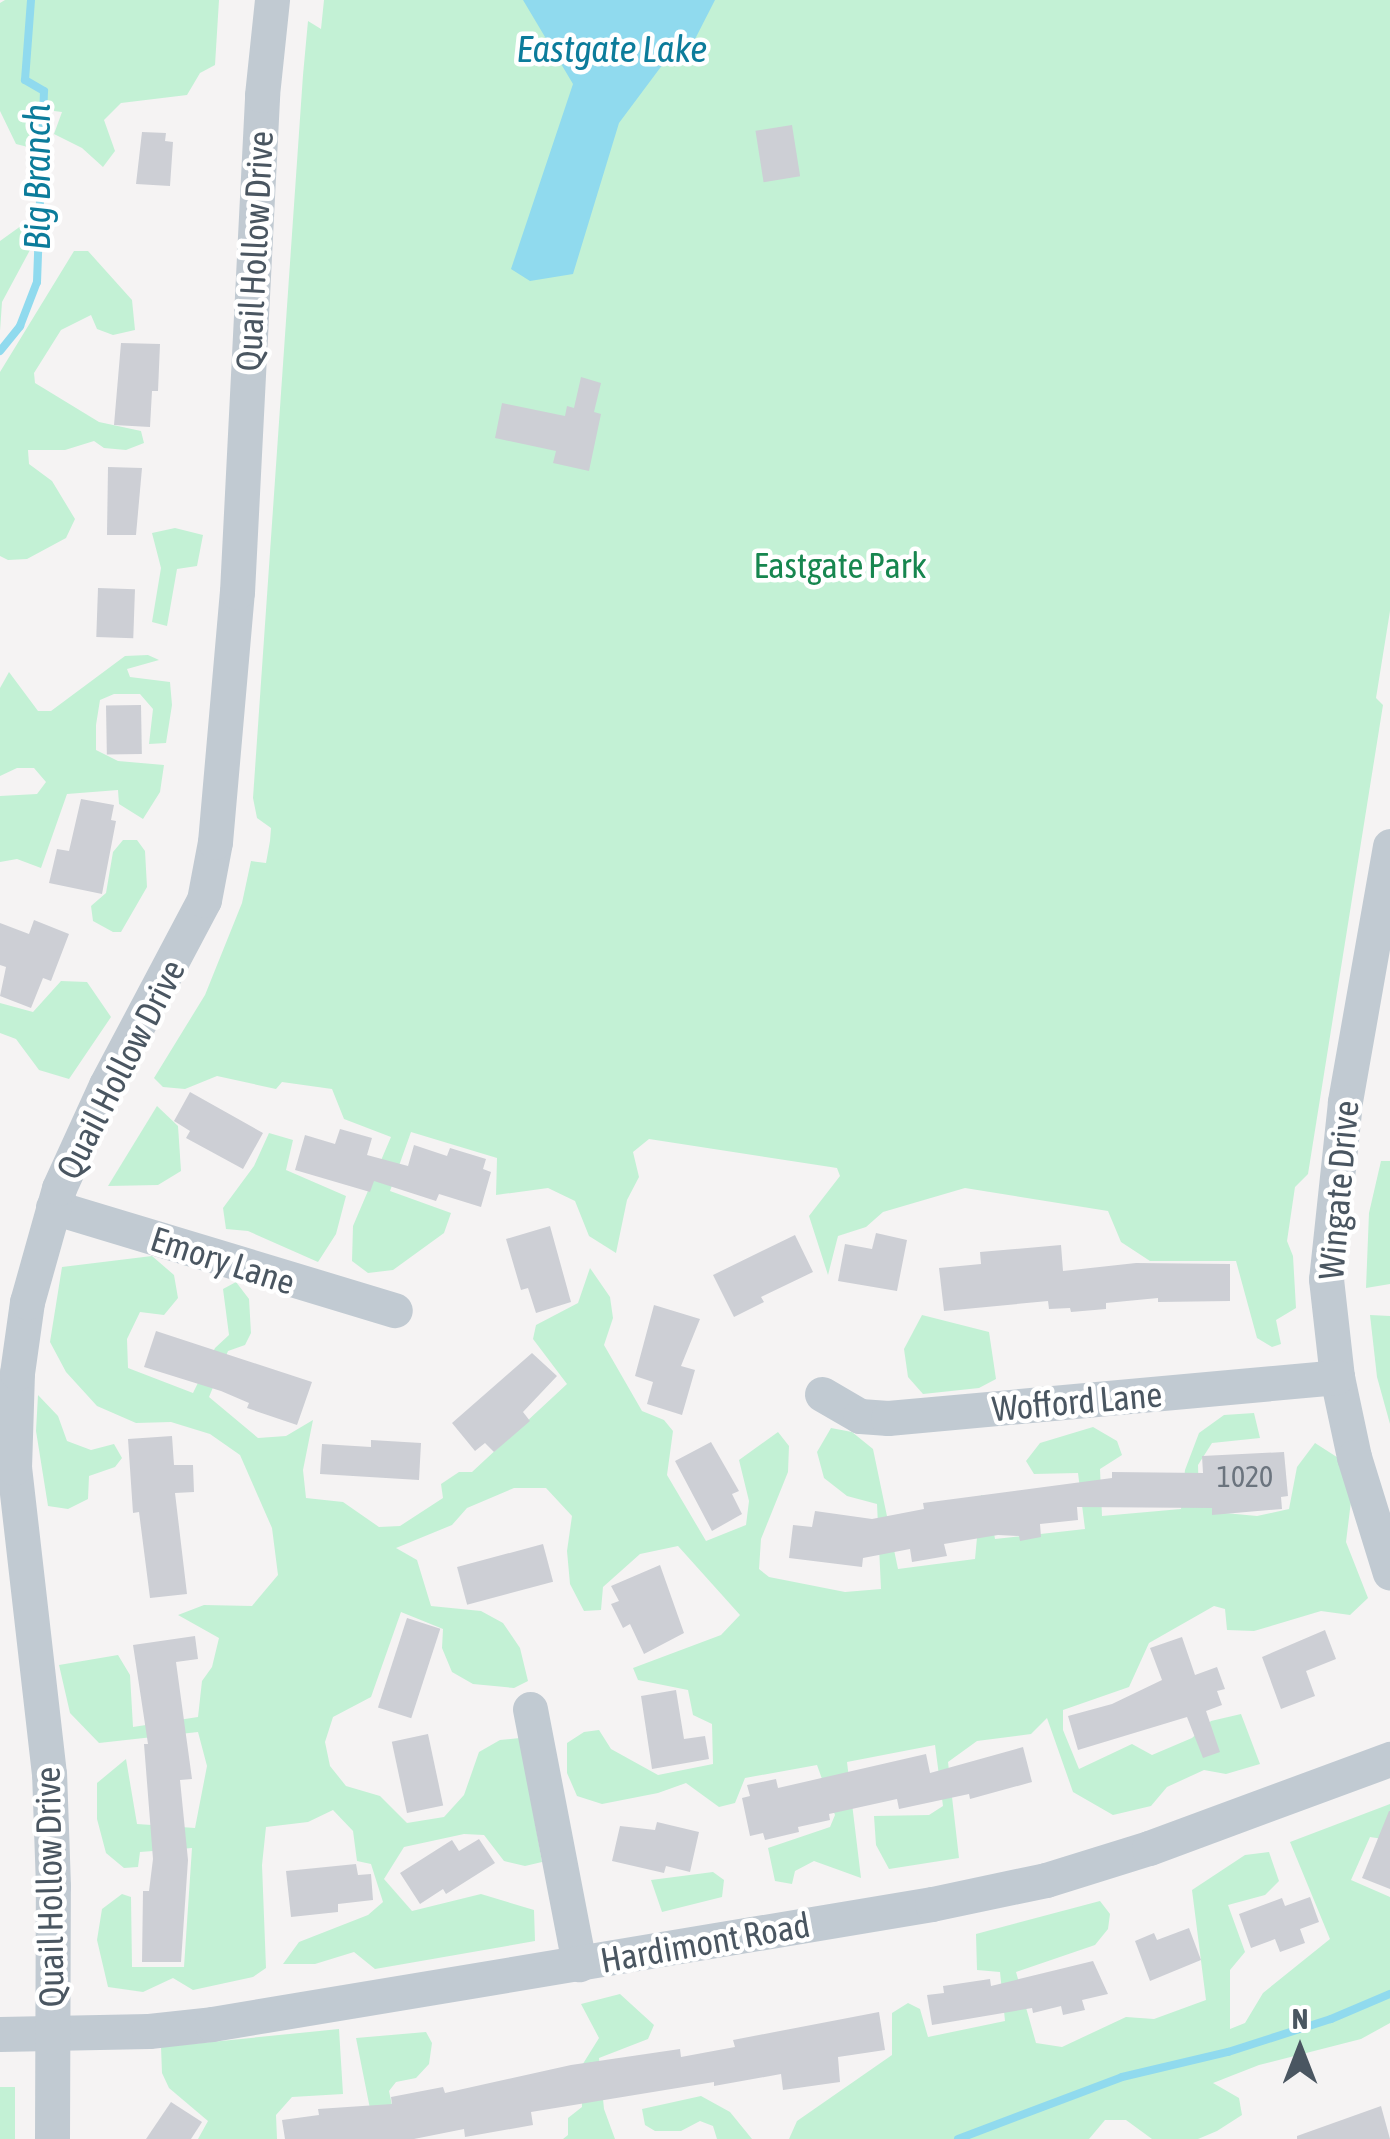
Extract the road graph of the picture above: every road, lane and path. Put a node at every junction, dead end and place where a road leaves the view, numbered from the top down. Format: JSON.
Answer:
{"nodes":[{"id":1,"x":272,"y":0,"type":"edge"},
{"id":2,"x":1390,"y":846,"type":"edge"},
{"id":3,"x":1386,"y":888,"type":"edge"},
{"id":4,"x":1378,"y":982,"type":"edge"},
{"id":5,"x":52,"y":1207,"type":"junction"},
{"id":6,"x":395,"y":1310,"type":"dead end"},
{"id":7,"x":1337,"y":1378,"type":"junction"},
{"id":8,"x":822,"y":1394,"type":"dead end"},
{"id":9,"x":1390,"y":1574,"type":"edge"},
{"id":10,"x":530,"y":1709,"type":"dead end"},
{"id":11,"x":1390,"y":1759,"type":"edge"},
{"id":12,"x":579,"y":1964,"type":"junction"},
{"id":13,"x":52,"y":2033,"type":"junction"},
{"id":14,"x":0,"y":2034,"type":"edge"},
{"id":15,"x":52,"y":2139,"type":"edge"}],
"edges":[{"from":1,"to":5,"type":"street","name":"Quail Hollow Drive"},
{"from":2,"to":3,"type":"street","name":"Wingate Drive"},
{"from":3,"to":4,"type":"street","name":"Wingate Drive"},
{"from":4,"to":7,"type":"street","name":"Wingate Drive"},
{"from":5,"to":6,"type":"street","name":"Emory Lane"},
{"from":5,"to":13,"type":"street","name":"Quail Hollow Drive"},
{"from":7,"to":8,"type":"street","name":"Wofford Lane"},
{"from":7,"to":9,"type":"street","name":"Wingate Drive"},
{"from":10,"to":12,"type":"street"},
{"from":11,"to":12,"type":"street","name":"Hardimont Road"},
{"from":12,"to":13,"type":"street","name":"Hardimont Road"},
{"from":13,"to":14,"type":"street","name":"Hardimont Road"},
{"from":13,"to":15,"type":"street","name":"Quail Hollow Drive"}]}
